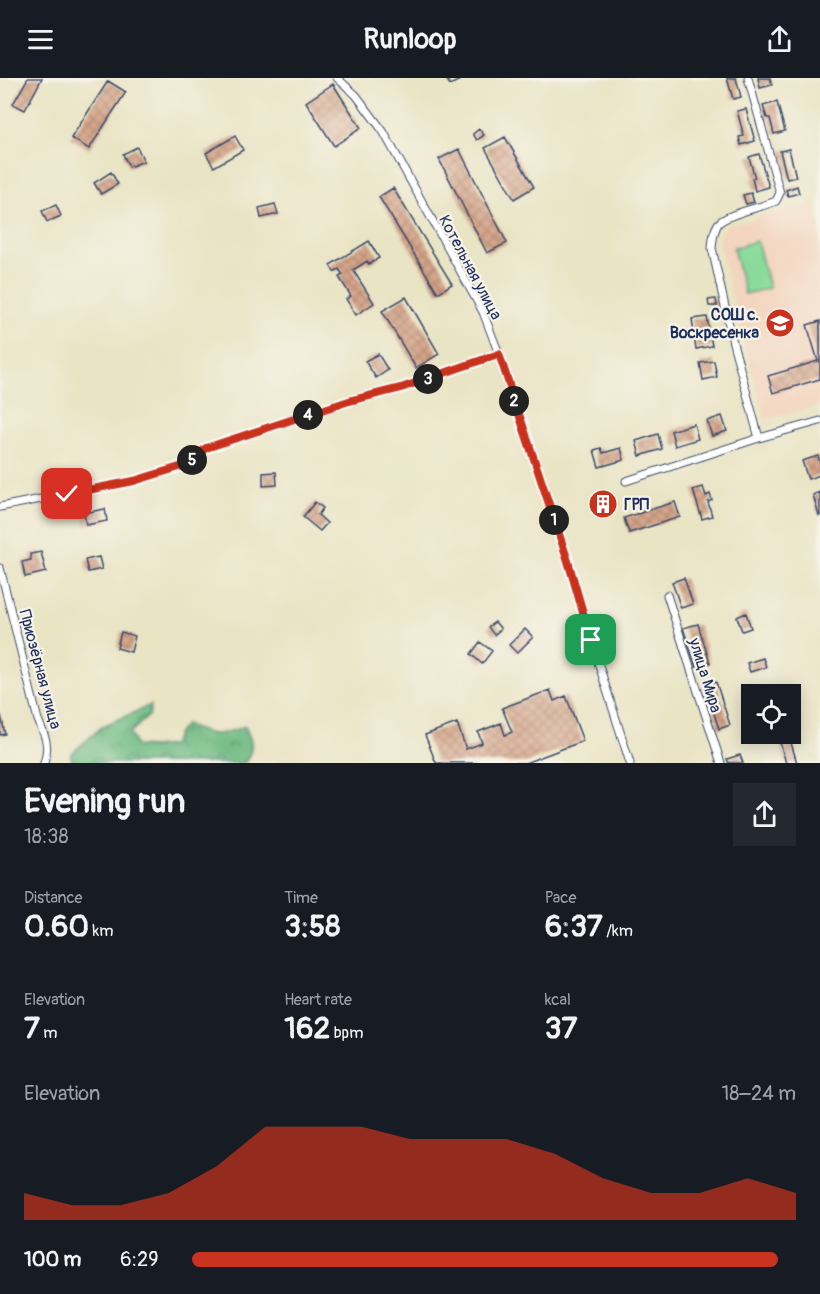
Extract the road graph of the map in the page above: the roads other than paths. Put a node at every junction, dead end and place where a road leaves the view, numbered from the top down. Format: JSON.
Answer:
{"nodes":[{"id":1,"x":337,"y":78,"type":"edge"},
{"id":2,"x":748,"y":78,"type":"edge"},
{"id":3,"x":499,"y":354,"type":"junction"},
{"id":4,"x":820,"y":421,"type":"edge"},
{"id":5,"x":759,"y":438,"type":"junction"},
{"id":6,"x":626,"y":481,"type":"dead end"},
{"id":7,"x":0,"y":507,"type":"edge"},
{"id":8,"x":0,"y":568,"type":"edge"},
{"id":9,"x":667,"y":595,"type":"dead end"},
{"id":10,"x":44,"y":763,"type":"edge"},
{"id":11,"x":630,"y":763,"type":"edge"},
{"id":12,"x":721,"y":763,"type":"edge"}],
"edges":[{"from":1,"to":3,"type":"street","name":"Котельная улица"},
{"from":2,"to":5,"type":"street"},
{"from":3,"to":7,"type":"street"},
{"from":3,"to":11,"type":"street","name":"Котельная улица"},
{"from":4,"to":5,"type":"street"},
{"from":5,"to":6,"type":"street"},
{"from":8,"to":10,"type":"street","name":"Приозёрная улица"},
{"from":9,"to":12,"type":"street","name":"улица Мира"}]}
